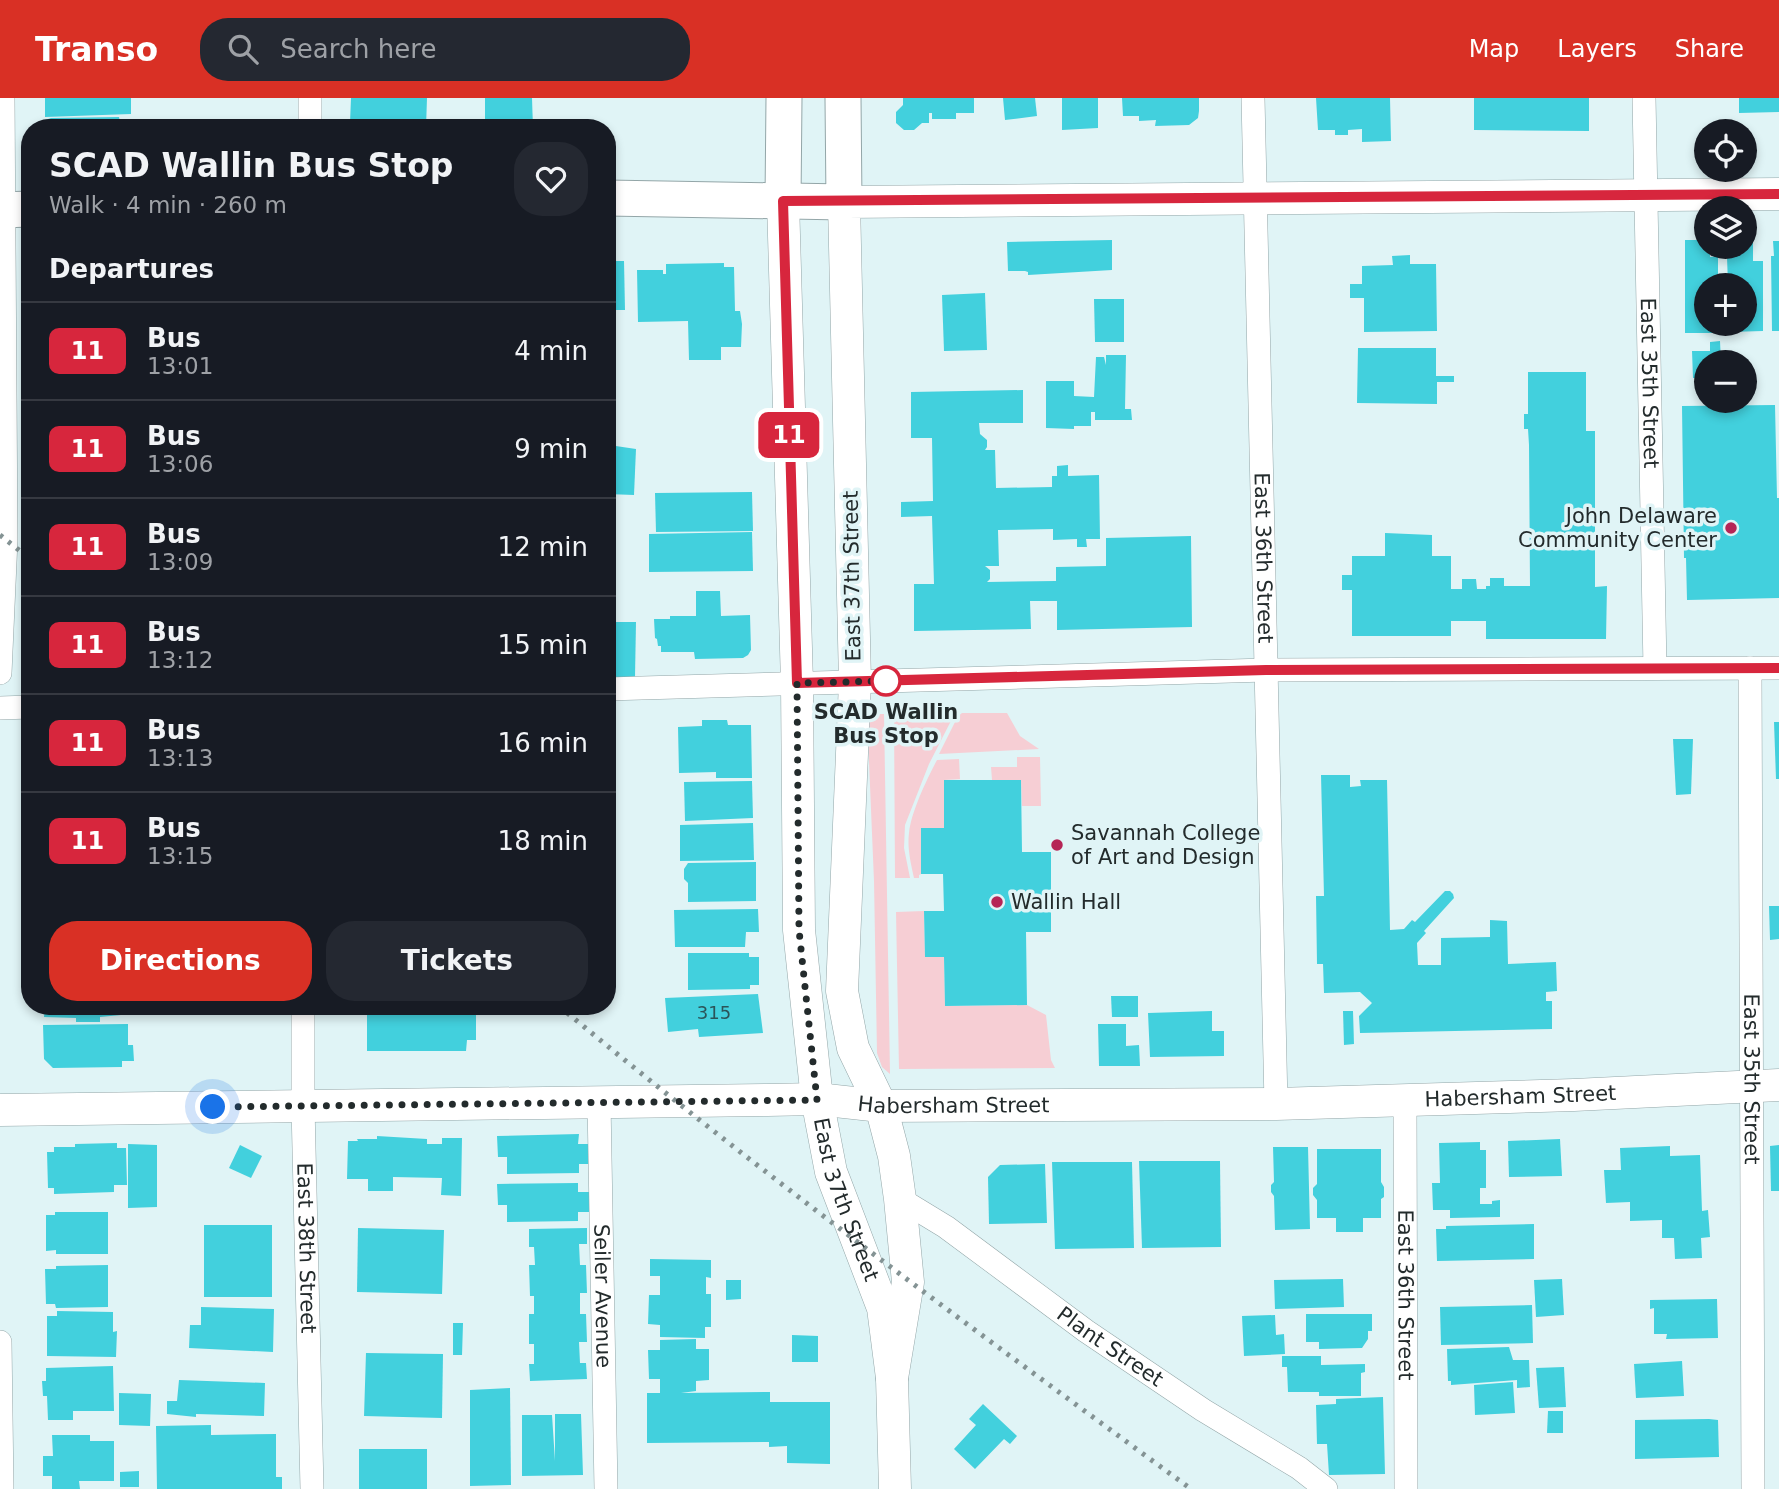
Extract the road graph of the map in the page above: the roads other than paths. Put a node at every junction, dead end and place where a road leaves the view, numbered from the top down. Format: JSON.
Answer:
{"nodes":[{"id":1,"x":2,"y":98,"type":"edge"},
{"id":2,"x":310,"y":98,"type":"edge"},
{"id":3,"x":784,"y":98,"type":"edge"},
{"id":4,"x":843,"y":98,"type":"edge"},
{"id":5,"x":1253,"y":98,"type":"edge"},
{"id":6,"x":1644,"y":98,"type":"edge"},
{"id":7,"x":310,"y":119,"type":"edge"},
{"id":8,"x":1779,"y":194,"type":"edge"},
{"id":9,"x":1646,"y":195,"type":"junction"},
{"id":10,"x":616,"y":198,"type":"edge"},
{"id":11,"x":1256,"y":198,"type":"junction"},
{"id":12,"x":783,"y":201,"type":"junction"},
{"id":13,"x":844,"y":202,"type":"junction"},
{"id":14,"x":11,"y":210,"type":"edge"},
{"id":15,"x":1655,"y":668,"type":"junction"},
{"id":16,"x":1750,"y":668,"type":"junction"},
{"id":17,"x":1779,"y":668,"type":"edge"},
{"id":18,"x":1266,"y":670,"type":"junction"},
{"id":19,"x":0,"y":673,"type":"edge"},
{"id":20,"x":855,"y":682,"type":"junction"},
{"id":21,"x":797,"y":683,"type":"junction"},
{"id":22,"x":616,"y":689,"type":"edge"},
{"id":23,"x":21,"y":707,"type":"edge"},
{"id":24,"x":0,"y":708,"type":"edge"},
{"id":25,"x":303,"y":1015,"type":"edge"},
{"id":26,"x":1765,"y":1085,"type":"edge"},
{"id":27,"x":817,"y":1100,"type":"junction"},
{"id":28,"x":1405,"y":1101,"type":"junction"},
{"id":29,"x":600,"y":1102,"type":"junction"},
{"id":30,"x":1276,"y":1104,"type":"junction"},
{"id":31,"x":303,"y":1106,"type":"junction"},
{"id":32,"x":881,"y":1106,"type":"junction"},
{"id":33,"x":0,"y":1110,"type":"edge"},
{"id":34,"x":900,"y":1199,"type":"junction"},
{"id":35,"x":0,"y":1342,"type":"edge"},
{"id":36,"x":892,"y":1378,"type":"junction"},
{"id":37,"x":2,"y":1489,"type":"edge"},
{"id":38,"x":312,"y":1489,"type":"edge"},
{"id":39,"x":606,"y":1489,"type":"edge"},
{"id":40,"x":895,"y":1489,"type":"edge"},
{"id":41,"x":1326,"y":1489,"type":"edge"},
{"id":42,"x":1406,"y":1489,"type":"edge"},
{"id":43,"x":1753,"y":1489,"type":"edge"}],
"edges":[{"from":1,"to":14,"type":"street"},
{"from":2,"to":7,"type":"street"},
{"from":3,"to":12,"type":"main road","name":"East 37th Street"},
{"from":4,"to":13,"type":"main road","name":"East 37th Street"},
{"from":5,"to":11,"type":"street","name":"East 36th Street"},
{"from":6,"to":9,"type":"street","name":"East 35th Street"},
{"from":8,"to":9,"type":"main road"},
{"from":9,"to":11,"type":"main road"},
{"from":9,"to":15,"type":"street","name":"East 35th Street"},
{"from":10,"to":12,"type":"main road"},
{"from":11,"to":13,"type":"main road"},
{"from":11,"to":18,"type":"street","name":"East 36th Street"},
{"from":12,"to":13,"type":"main road"},
{"from":12,"to":21,"type":"main road","name":"East 37th Street"},
{"from":13,"to":20,"type":"main road","name":"East 37th Street"},
{"from":14,"to":19,"type":"street"},
{"from":15,"to":16,"type":"street"},
{"from":15,"to":18,"type":"street"},
{"from":16,"to":17,"type":"street"},
{"from":16,"to":26,"type":"street","name":"East 35th Street"},
{"from":18,"to":20,"type":"street"},
{"from":18,"to":30,"type":"street","name":"East 36th Street"},
{"from":20,"to":21,"type":"street"},
{"from":20,"to":32,"type":"main road","name":"East 37th Street"},
{"from":21,"to":22,"type":"street"},
{"from":21,"to":27,"type":"main road","name":"East 37th Street"},
{"from":23,"to":24,"type":"street"},
{"from":25,"to":31,"type":"street","name":"East 38th Street"},
{"from":26,"to":28,"type":"main road","name":"Habersham Street"},
{"from":26,"to":43,"type":"street","name":"East 35th Street"},
{"from":27,"to":29,"type":"main road","name":"Habersham Street"},
{"from":27,"to":32,"type":"main road","name":"Habersham Street"},
{"from":27,"to":36,"type":"main road","name":"East 37th Street"},
{"from":28,"to":30,"type":"main road","name":"Habersham Street"},
{"from":28,"to":42,"type":"street","name":"East 36th Street"},
{"from":29,"to":31,"type":"main road","name":"Habersham Street"},
{"from":29,"to":39,"type":"street","name":"Seiler Avenue"},
{"from":30,"to":32,"type":"main road","name":"Habersham Street"},
{"from":31,"to":33,"type":"main road","name":"Habersham Street"},
{"from":31,"to":38,"type":"street","name":"East 38th Street"},
{"from":32,"to":34,"type":"main road","name":"East 37th Street"},
{"from":34,"to":36,"type":"main road","name":"East 37th Street"},
{"from":34,"to":41,"type":"street","name":"Plant Street"},
{"from":35,"to":37,"type":"street"},
{"from":36,"to":40,"type":"main road","name":"East 37th Street"}]}
